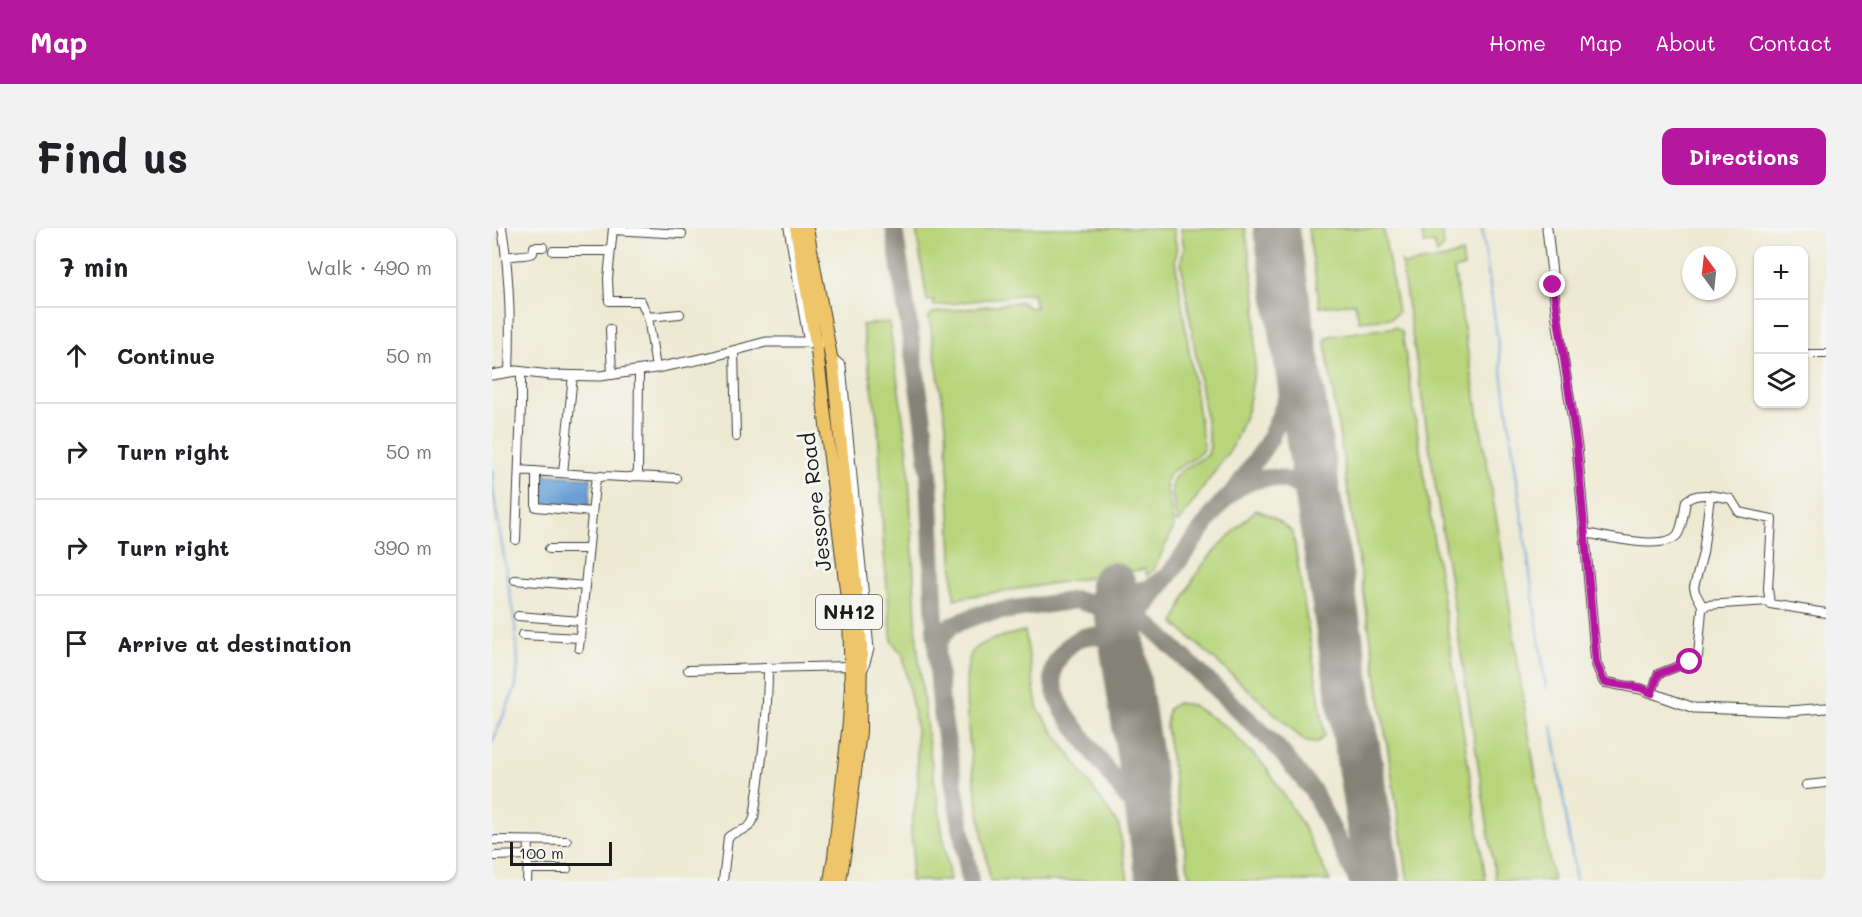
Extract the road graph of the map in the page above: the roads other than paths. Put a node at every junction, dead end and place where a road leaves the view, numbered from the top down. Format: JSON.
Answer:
{"nodes":[{"id":1,"x":502,"y":228,"type":"edge"},
{"id":2,"x":789,"y":228,"type":"edge"},
{"id":3,"x":796,"y":228,"type":"edge"},
{"id":4,"x":807,"y":228,"type":"edge"},
{"id":5,"x":1547,"y":228,"type":"edge"},
{"id":6,"x":613,"y":229,"type":"edge"},
{"id":7,"x":682,"y":234,"type":"dead end"},
{"id":8,"x":543,"y":247,"type":"dead end"},
{"id":9,"x":609,"y":251,"type":"junction"},
{"id":10,"x":553,"y":252,"type":"dead end"},
{"id":11,"x":506,"y":258,"type":"junction"},
{"id":12,"x":680,"y":314,"type":"dead end"},
{"id":13,"x":648,"y":316,"type":"junction"},
{"id":14,"x":610,"y":329,"type":"dead end"},
{"id":15,"x":818,"y":342,"type":"junction"},
{"id":16,"x":734,"y":351,"type":"junction"},
{"id":17,"x":1808,"y":354,"type":"edge"},
{"id":18,"x":1826,"y":354,"type":"edge"},
{"id":19,"x":656,"y":368,"type":"junction"},
{"id":20,"x":521,"y":371,"type":"junction"},
{"id":21,"x":509,"y":372,"type":"junction"},
{"id":22,"x":639,"y":372,"type":"junction"},
{"id":23,"x":492,"y":375,"type":"edge"},
{"id":24,"x":573,"y":375,"type":"junction"},
{"id":25,"x":612,"y":375,"type":"junction"},
{"id":26,"x":736,"y":437,"type":"dead end"},
{"id":27,"x":519,"y":470,"type":"junction"},
{"id":28,"x":536,"y":471,"type":"junction"},
{"id":29,"x":563,"y":473,"type":"junction"},
{"id":30,"x":602,"y":476,"type":"junction"},
{"id":31,"x":635,"y":476,"type":"junction"},
{"id":32,"x":676,"y":478,"type":"dead end"},
{"id":33,"x":1710,"y":496,"type":"junction"},
{"id":34,"x":592,"y":512,"type":"junction"},
{"id":35,"x":1585,"y":533,"type":"junction"},
{"id":36,"x":516,"y":540,"type":"dead end"},
{"id":37,"x":549,"y":549,"type":"dead end"},
{"id":38,"x":588,"y":549,"type":"junction"},
{"id":39,"x":515,"y":580,"type":"dead end"},
{"id":40,"x":585,"y":586,"type":"junction"},
{"id":41,"x":1769,"y":601,"type":"junction"},
{"id":42,"x":1703,"y":607,"type":"junction"},
{"id":43,"x":1826,"y":613,"type":"edge"},
{"id":44,"x":518,"y":616,"type":"dead end"},
{"id":45,"x":581,"y":621,"type":"junction"},
{"id":46,"x":522,"y":635,"type":"dead end"},
{"id":47,"x":580,"y":638,"type":"junction"},
{"id":48,"x":579,"y":648,"type":"dead end"},
{"id":49,"x":850,"y":666,"type":"junction"},
{"id":50,"x":768,"y":668,"type":"junction"},
{"id":51,"x":688,"y":670,"type":"dead end"},
{"id":52,"x":1652,"y":693,"type":"junction"},
{"id":53,"x":1826,"y":708,"type":"edge"},
{"id":54,"x":1826,"y":783,"type":"edge"},
{"id":55,"x":1806,"y":785,"type":"dead end"},
{"id":56,"x":492,"y":840,"type":"edge"},
{"id":57,"x":529,"y":841,"type":"junction"},
{"id":58,"x":567,"y":842,"type":"dead end"},
{"id":59,"x":528,"y":855,"type":"junction"},
{"id":60,"x":495,"y":856,"type":"dead end"},
{"id":61,"x":528,"y":869,"type":"junction"},
{"id":62,"x":567,"y":869,"type":"dead end"},
{"id":63,"x":527,"y":881,"type":"edge"},
{"id":64,"x":723,"y":881,"type":"edge"},
{"id":65,"x":830,"y":881,"type":"edge"},
{"id":66,"x":840,"y":881,"type":"edge"}],
"edges":[{"from":1,"to":11,"type":"street"},
{"from":2,"to":15,"type":"street"},
{"from":3,"to":15,"type":"highway","name":"Jessore Road","number":"NH12"},
{"from":4,"to":15,"type":"highway","number":"NH12"},
{"from":5,"to":35,"type":"street"},
{"from":6,"to":7,"type":"street"},
{"from":6,"to":9,"type":"street"},
{"from":8,"to":11,"type":"street"},
{"from":9,"to":10,"type":"street"},
{"from":9,"to":13,"type":"street"},
{"from":11,"to":21,"type":"street"},
{"from":12,"to":13,"type":"street"},
{"from":13,"to":19,"type":"street"},
{"from":14,"to":25,"type":"street"},
{"from":15,"to":16,"type":"street"},
{"from":15,"to":49,"type":"highway","name":"Jessore Road","number":"NH12"},
{"from":15,"to":66,"type":"highway","number":"NH12"},
{"from":16,"to":19,"type":"street"},
{"from":16,"to":26,"type":"street"},
{"from":17,"to":18,"type":"street"},
{"from":19,"to":22,"type":"street"},
{"from":20,"to":21,"type":"street"},
{"from":20,"to":24,"type":"street"},
{"from":20,"to":27,"type":"street"},
{"from":21,"to":23,"type":"street"},
{"from":22,"to":25,"type":"street"},
{"from":22,"to":31,"type":"street"},
{"from":24,"to":25,"type":"street"},
{"from":24,"to":29,"type":"street"},
{"from":27,"to":28,"type":"street"},
{"from":27,"to":36,"type":"street"},
{"from":28,"to":29,"type":"street"},
{"from":28,"to":34,"type":"street"},
{"from":29,"to":30,"type":"street"},
{"from":30,"to":31,"type":"street"},
{"from":30,"to":34,"type":"street"},
{"from":31,"to":32,"type":"street"},
{"from":33,"to":35,"type":"street"},
{"from":33,"to":41,"type":"street"},
{"from":33,"to":42,"type":"street"},
{"from":34,"to":38,"type":"street"},
{"from":35,"to":52,"type":"street"},
{"from":37,"to":38,"type":"street"},
{"from":38,"to":40,"type":"street"},
{"from":39,"to":40,"type":"street"},
{"from":40,"to":45,"type":"street"},
{"from":41,"to":42,"type":"street"},
{"from":41,"to":43,"type":"street"},
{"from":42,"to":52,"type":"street"},
{"from":44,"to":45,"type":"street"},
{"from":45,"to":47,"type":"street"},
{"from":46,"to":47,"type":"street"},
{"from":47,"to":48,"type":"street"},
{"from":49,"to":50,"type":"street"},
{"from":49,"to":65,"type":"highway","name":"Jessore Road","number":"NH12"},
{"from":50,"to":51,"type":"street"},
{"from":50,"to":64,"type":"street"},
{"from":52,"to":53,"type":"street"},
{"from":54,"to":55,"type":"street"},
{"from":56,"to":57,"type":"street"},
{"from":57,"to":58,"type":"street"},
{"from":57,"to":59,"type":"street"},
{"from":59,"to":60,"type":"street"},
{"from":59,"to":61,"type":"street"},
{"from":61,"to":62,"type":"street"},
{"from":61,"to":63,"type":"street"}]}
